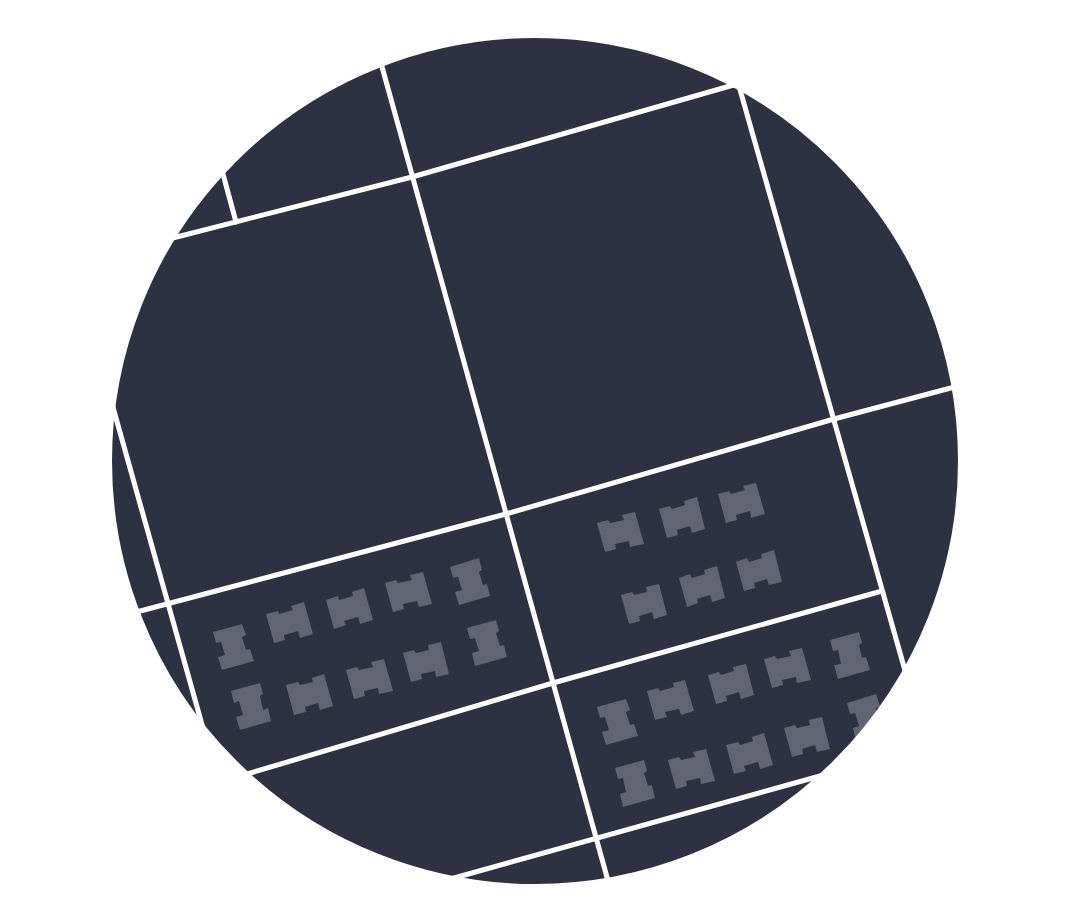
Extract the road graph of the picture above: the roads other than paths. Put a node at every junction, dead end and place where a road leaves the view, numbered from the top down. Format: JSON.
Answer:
{"nodes":[{"id":1,"x":381,"y":64,"type":"edge"},
{"id":2,"x":733,"y":84,"type":"edge"},
{"id":3,"x":742,"y":89,"type":"edge"},
{"id":4,"x":222,"y":171,"type":"edge"},
{"id":5,"x":412,"y":177,"type":"junction"},
{"id":6,"x":236,"y":222,"type":"junction"},
{"id":7,"x":171,"y":239,"type":"edge"},
{"id":8,"x":954,"y":387,"type":"edge"},
{"id":9,"x":112,"y":404,"type":"edge"},
{"id":10,"x":834,"y":418,"type":"junction"},
{"id":11,"x":506,"y":514,"type":"junction"},
{"id":12,"x":882,"y":591,"type":"junction"},
{"id":13,"x":168,"y":603,"type":"junction"},
{"id":14,"x":136,"y":612,"type":"edge"},
{"id":15,"x":905,"y":670,"type":"edge"},
{"id":16,"x":553,"y":683,"type":"junction"},
{"id":17,"x":203,"y":728,"type":"edge"},
{"id":18,"x":247,"y":774,"type":"edge"},
{"id":19,"x":819,"y":777,"type":"edge"},
{"id":20,"x":597,"y":839,"type":"junction"},
{"id":21,"x":451,"y":879,"type":"edge"},
{"id":22,"x":608,"y":880,"type":"edge"}],
"edges":[{"from":1,"to":5,"type":"street"},
{"from":2,"to":5,"type":"street"},
{"from":3,"to":10,"type":"street"},
{"from":4,"to":6,"type":"street"},
{"from":5,"to":6,"type":"street"},
{"from":5,"to":11,"type":"street"},
{"from":6,"to":7,"type":"street"},
{"from":8,"to":10,"type":"street"},
{"from":9,"to":13,"type":"street"},
{"from":10,"to":11,"type":"street"},
{"from":10,"to":12,"type":"street"},
{"from":11,"to":13,"type":"street"},
{"from":11,"to":16,"type":"street"},
{"from":12,"to":15,"type":"street"},
{"from":12,"to":16,"type":"street"},
{"from":13,"to":14,"type":"street"},
{"from":13,"to":17,"type":"street"},
{"from":16,"to":18,"type":"street"},
{"from":16,"to":20,"type":"street"},
{"from":19,"to":20,"type":"street"},
{"from":20,"to":21,"type":"street"},
{"from":20,"to":22,"type":"street"}]}
